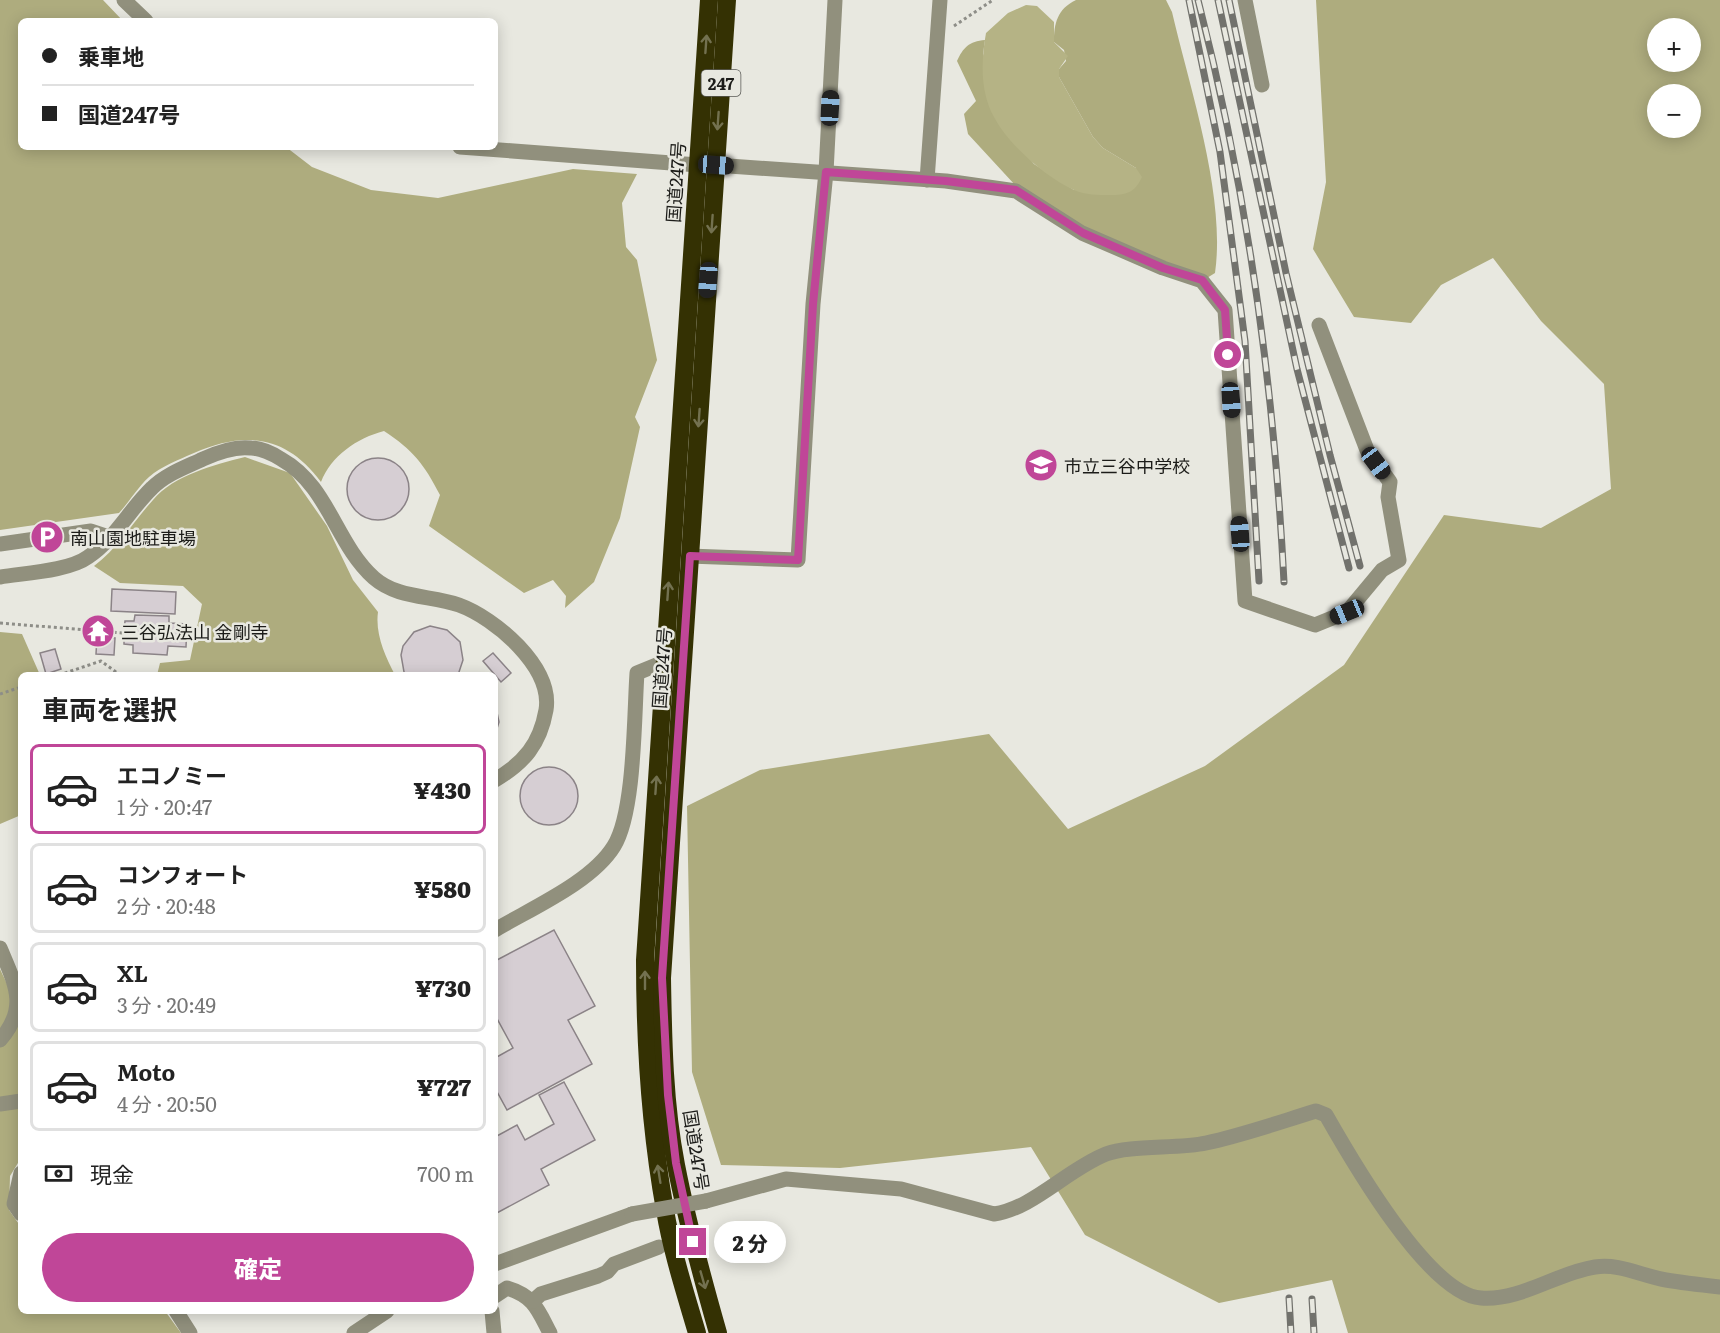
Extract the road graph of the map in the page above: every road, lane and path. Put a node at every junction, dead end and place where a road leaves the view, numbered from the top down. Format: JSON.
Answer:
{"nodes":[{"id":1,"x":124,"y":0,"type":"edge"},
{"id":2,"x":710,"y":0,"type":"edge"},
{"id":3,"x":727,"y":0,"type":"edge"},
{"id":4,"x":835,"y":0,"type":"edge"},
{"id":5,"x":940,"y":0,"type":"edge"},
{"id":6,"x":993,"y":0,"type":"edge"},
{"id":7,"x":1245,"y":0,"type":"edge"},
{"id":8,"x":143,"y":18,"type":"edge"},
{"id":9,"x":938,"y":38,"type":"junction"},
{"id":10,"x":1262,"y":85,"type":"dead end"},
{"id":11,"x":498,"y":150,"type":"edge"},
{"id":12,"x":707,"y":165,"type":"junction"},
{"id":13,"x":826,"y":172,"type":"junction"},
{"id":14,"x":927,"y":180,"type":"junction"},
{"id":15,"x":1319,"y":325,"type":"dead end"},
{"id":16,"x":109,"y":537,"type":"junction"},
{"id":17,"x":0,"y":544,"type":"edge"},
{"id":18,"x":690,"y":556,"type":"junction"},
{"id":19,"x":0,"y":577,"type":"edge"},
{"id":20,"x":0,"y":623,"type":"edge"},
{"id":21,"x":124,"y":633,"type":"dead end"},
{"id":22,"x":664,"y":662,"type":"junction"},
{"id":23,"x":68,"y":672,"type":"edge"},
{"id":24,"x":116,"y":672,"type":"edge"},
{"id":25,"x":18,"y":688,"type":"edge"},
{"id":26,"x":0,"y":694,"type":"edge"},
{"id":27,"x":498,"y":778,"type":"edge"},
{"id":28,"x":498,"y":928,"type":"edge"},
{"id":29,"x":0,"y":948,"type":"edge"},
{"id":30,"x":0,"y":1040,"type":"edge"},
{"id":31,"x":18,"y":1101,"type":"edge"},
{"id":32,"x":0,"y":1104,"type":"edge"},
{"id":33,"x":18,"y":1186,"type":"edge"},
{"id":34,"x":18,"y":1210,"type":"edge"},
{"id":35,"x":658,"y":1247,"type":"dead end"},
{"id":36,"x":498,"y":1263,"type":"edge"},
{"id":37,"x":1720,"y":1287,"type":"edge"},
{"id":38,"x":498,"y":1294,"type":"edge"},
{"id":39,"x":533,"y":1301,"type":"junction"},
{"id":40,"x":178,"y":1314,"type":"edge"},
{"id":41,"x":382,"y":1314,"type":"edge"},
{"id":42,"x":492,"y":1314,"type":"edge"},
{"id":43,"x":190,"y":1333,"type":"edge"},
{"id":44,"x":354,"y":1333,"type":"edge"},
{"id":45,"x":494,"y":1333,"type":"edge"},
{"id":46,"x":550,"y":1333,"type":"edge"},
{"id":47,"x":698,"y":1333,"type":"edge"},
{"id":48,"x":718,"y":1333,"type":"edge"}],
"edges":[{"from":1,"to":8,"type":"street"},
{"from":12,"to":2,"type":"highway","name":"国道247号","number":"247","one_way":true},
{"from":3,"to":12,"type":"highway","name":"国道247号","number":"247","one_way":true},
{"from":4,"to":13,"type":"street"},
{"from":5,"to":9,"type":"street"},
{"from":6,"to":9,"type":"path"},
{"from":7,"to":10,"type":"street"},
{"from":9,"to":14,"type":"street"},
{"from":11,"to":12,"type":"street"},
{"from":12,"to":13,"type":"street"},
{"from":12,"to":18,"type":"highway","name":"国道247号","number":"247","one_way":true},
{"from":22,"to":12,"type":"highway","name":"国道247号","number":"247","one_way":true},
{"from":13,"to":14,"type":"street"},
{"from":13,"to":18,"type":"street"},
{"from":14,"to":15,"type":"street"},
{"from":16,"to":17,"type":"street"},
{"from":16,"to":19,"type":"street"},
{"from":16,"to":27,"type":"street"},
{"from":18,"to":48,"type":"highway","name":"国道247号","number":"247","one_way":true},
{"from":20,"to":21,"type":"path"},
{"from":22,"to":28,"type":"street"},
{"from":47,"to":22,"type":"highway","name":"国道247号","number":"247","one_way":true},
{"from":23,"to":24,"type":"path"},
{"from":25,"to":26,"type":"path"},
{"from":29,"to":30,"type":"street"},
{"from":31,"to":32,"type":"street"},
{"from":33,"to":34,"type":"street"},
{"from":35,"to":39,"type":"street"},
{"from":36,"to":37,"type":"street","bridge":true},
{"from":38,"to":39,"type":"street"},
{"from":39,"to":46,"type":"street"},
{"from":40,"to":43,"type":"street"},
{"from":41,"to":44,"type":"street"},
{"from":42,"to":45,"type":"street"}]}
